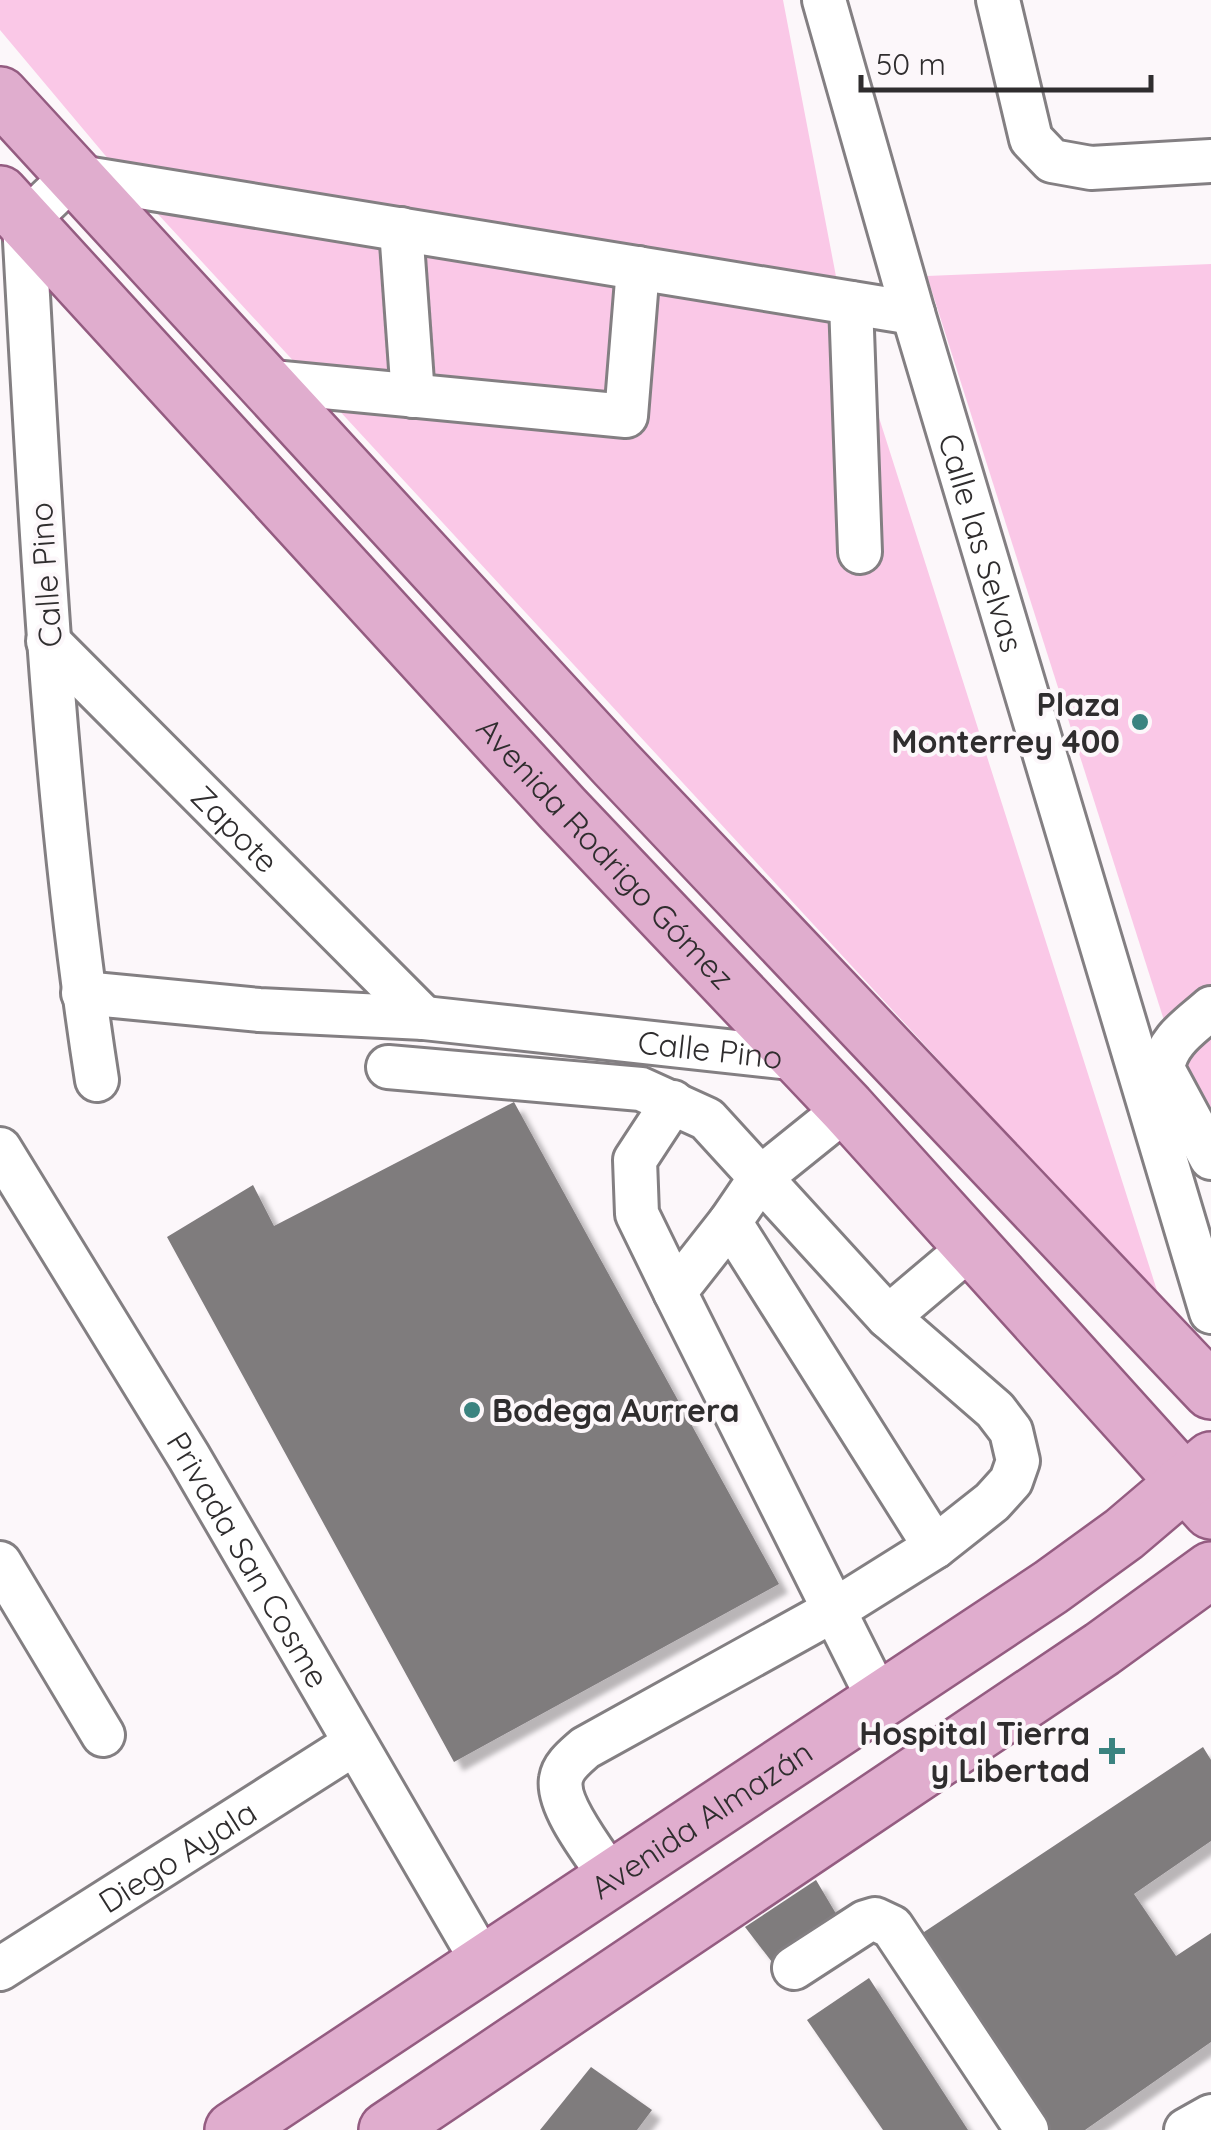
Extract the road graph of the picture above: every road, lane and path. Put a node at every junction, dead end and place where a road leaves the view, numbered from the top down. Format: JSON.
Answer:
{"nodes":[{"id":1,"x":824,"y":0,"type":"edge"},
{"id":2,"x":998,"y":0,"type":"edge"},
{"id":3,"x":0,"y":95,"type":"edge"},
{"id":4,"x":1211,"y":161,"type":"edge"},
{"id":5,"x":72,"y":176,"type":"junction"},
{"id":6,"x":12,"y":209,"type":"edge"},
{"id":7,"x":400,"y":228,"type":"junction"},
{"id":8,"x":638,"y":268,"type":"junction"},
{"id":9,"x":851,"y":303,"type":"junction"},
{"id":10,"x":913,"y":313,"type":"junction"},
{"id":11,"x":262,"y":381,"type":"junction"},
{"id":12,"x":413,"y":396,"type":"junction"},
{"id":13,"x":860,"y":552,"type":"dead end"},
{"id":14,"x":48,"y":640,"type":"junction"},
{"id":15,"x":83,"y":992,"type":"junction"},
{"id":16,"x":1211,"y":1008,"type":"edge"},
{"id":17,"x":424,"y":1018,"type":"junction"},
{"id":18,"x":800,"y":1059,"type":"junction"},
{"id":19,"x":1151,"y":1063,"type":"junction"},
{"id":20,"x":388,"y":1067,"type":"dead end"},
{"id":21,"x":97,"y":1080,"type":"dead end"},
{"id":22,"x":673,"y":1102,"type":"junction"},
{"id":23,"x":847,"y":1108,"type":"junction"},
{"id":24,"x":4,"y":1155,"type":"edge"},
{"id":25,"x":1211,"y":1158,"type":"edge"},
{"id":26,"x":760,"y":1178,"type":"junction"},
{"id":27,"x":730,"y":1222,"type":"junction"},
{"id":28,"x":972,"y":1246,"type":"junction"},
{"id":29,"x":1204,"y":1264,"type":"edge"},
{"id":30,"x":675,"y":1292,"type":"junction"},
{"id":31,"x":1211,"y":1312,"type":"edge"},
{"id":32,"x":888,"y":1317,"type":"junction"},
{"id":33,"x":1211,"y":1391,"type":"edge"},
{"id":34,"x":1203,"y":1485,"type":"edge"},
{"id":35,"x":935,"y":1547,"type":"junction"},
{"id":36,"x":0,"y":1562,"type":"edge"},
{"id":37,"x":1211,"y":1570,"type":"edge"},
{"id":38,"x":836,"y":1609,"type":"junction"},
{"id":39,"x":880,"y":1702,"type":"junction"},
{"id":40,"x":103,"y":1735,"type":"dead end"},
{"id":41,"x":354,"y":1744,"type":"junction"},
{"id":42,"x":612,"y":1879,"type":"junction"},
{"id":43,"x":482,"y":1962,"type":"junction"},
{"id":44,"x":794,"y":1968,"type":"dead end"},
{"id":45,"x":0,"y":1969,"type":"edge"},
{"id":46,"x":1211,"y":2116,"type":"edge"},
{"id":47,"x":233,"y":2130,"type":"edge"},
{"id":48,"x":388,"y":2130,"type":"edge"},
{"id":49,"x":1027,"y":2130,"type":"edge"},
{"id":50,"x":1186,"y":2130,"type":"edge"}],
"edges":[{"from":1,"to":10,"type":"street","name":"Calle las Selvas"},
{"from":2,"to":4,"type":"street"},
{"from":3,"to":5,"type":"main road","name":"Avenida Rodrigo Gómez"},
{"from":5,"to":6,"type":"street"},
{"from":5,"to":7,"type":"street"},
{"from":5,"to":11,"type":"main road","name":"Avenida Rodrigo Gómez"},
{"from":6,"to":14,"type":"street","name":"Calle Pino"},
{"from":6,"to":18,"type":"main road","name":"Avenida Rodrigo Gómez"},
{"from":7,"to":8,"type":"street"},
{"from":7,"to":12,"type":"street"},
{"from":8,"to":9,"type":"street"},
{"from":8,"to":12,"type":"street"},
{"from":9,"to":10,"type":"street"},
{"from":9,"to":13,"type":"street"},
{"from":10,"to":19,"type":"street","name":"Calle las Selvas"},
{"from":11,"to":12,"type":"street"},
{"from":11,"to":33,"type":"main road","name":"Avenida Rodrigo Gómez"},
{"from":14,"to":15,"type":"street","name":"Calle Pino"},
{"from":14,"to":17,"type":"street","name":"Zapote"},
{"from":15,"to":17,"type":"street","name":"Calle Pino"},
{"from":15,"to":21,"type":"street","name":"Calle Pino"},
{"from":16,"to":19,"type":"street"},
{"from":17,"to":18,"type":"street","name":"Calle Pino"},
{"from":18,"to":23,"type":"main road","name":"Avenida Rodrigo Gómez"},
{"from":19,"to":25,"type":"street"},
{"from":19,"to":29,"type":"street","name":"Calle las Selvas"},
{"from":20,"to":22,"type":"street"},
{"from":22,"to":26,"type":"street"},
{"from":22,"to":30,"type":"street"},
{"from":23,"to":26,"type":"street"},
{"from":23,"to":28,"type":"main road","name":"Avenida Rodrigo Gómez"},
{"from":24,"to":41,"type":"street","name":"Privada San Cosme"},
{"from":26,"to":27,"type":"street"},
{"from":26,"to":32,"type":"street"},
{"from":27,"to":30,"type":"street"},
{"from":27,"to":35,"type":"street"},
{"from":28,"to":32,"type":"street"},
{"from":28,"to":34,"type":"main road","name":"Avenida Rodrigo Gómez"},
{"from":29,"to":31,"type":"street","name":"Calle las Selvas"},
{"from":30,"to":38,"type":"street"},
{"from":32,"to":35,"type":"street"},
{"from":34,"to":39,"type":"main road","name":"Avenida Almazán"},
{"from":35,"to":38,"type":"street"},
{"from":36,"to":40,"type":"street"},
{"from":37,"to":48,"type":"main road"},
{"from":38,"to":39,"type":"street"},
{"from":38,"to":42,"type":"street"},
{"from":39,"to":42,"type":"main road","name":"Avenida Almazán"},
{"from":41,"to":43,"type":"street","name":"Privada San Cosme"},
{"from":41,"to":45,"type":"street","name":"Diego Ayala"},
{"from":42,"to":43,"type":"main road","name":"Avenida Almazán"},
{"from":43,"to":47,"type":"main road","name":"Avenida Almazán"},
{"from":44,"to":49,"type":"street"},
{"from":46,"to":50,"type":"street"}]}
